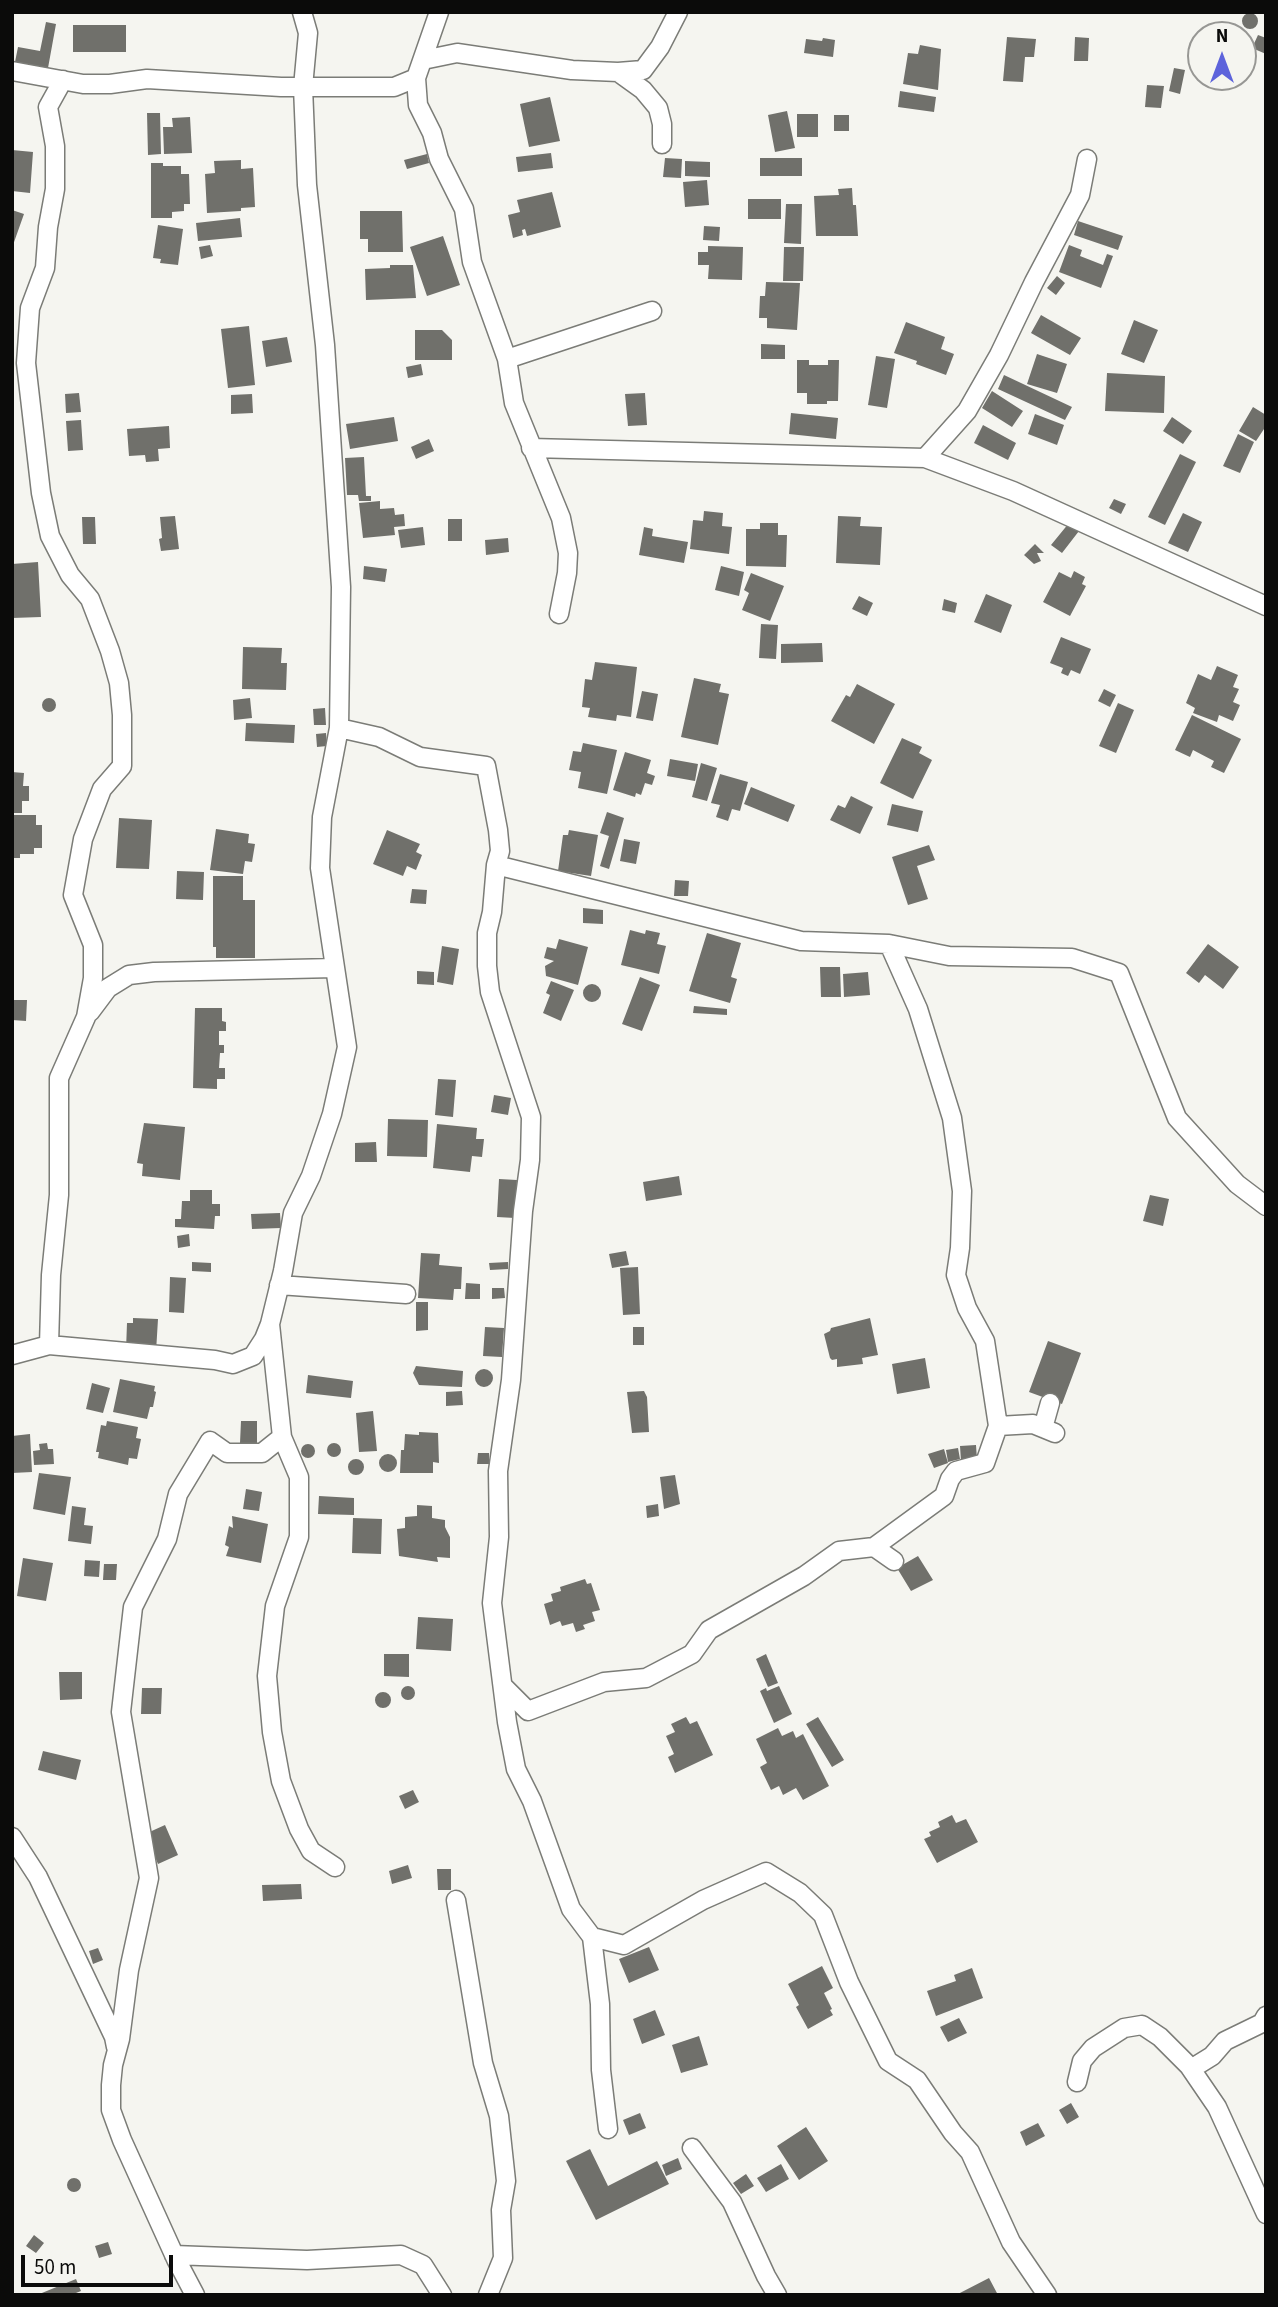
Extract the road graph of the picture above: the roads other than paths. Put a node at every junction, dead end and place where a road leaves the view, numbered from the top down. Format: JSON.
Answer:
{"nodes":[{"id":1,"x":302,"y":12,"type":"edge"},
{"id":2,"x":439,"y":12,"type":"edge"},
{"id":3,"x":678,"y":12,"type":"edge"},
{"id":4,"x":423,"y":60,"type":"junction"},
{"id":5,"x":12,"y":71,"type":"edge"},
{"id":6,"x":618,"y":72,"type":"junction"},
{"id":7,"x":416,"y":78,"type":"junction"},
{"id":8,"x":63,"y":80,"type":"junction"},
{"id":9,"x":303,"y":87,"type":"junction"},
{"id":10,"x":394,"y":87,"type":"junction"},
{"id":11,"x":418,"y":105,"type":"junction"},
{"id":12,"x":662,"y":144,"type":"dead end"},
{"id":13,"x":1087,"y":159,"type":"dead end"},
{"id":14,"x":652,"y":311,"type":"dead end"},
{"id":15,"x":506,"y":359,"type":"junction"},
{"id":16,"x":531,"y":449,"type":"junction"},
{"id":17,"x":925,"y":458,"type":"junction"},
{"id":18,"x":1266,"y":606,"type":"edge"},
{"id":19,"x":559,"y":614,"type":"dead end"},
{"id":20,"x":339,"y":728,"type":"junction"},
{"id":21,"x":496,"y":865,"type":"junction"},
{"id":22,"x":889,"y":944,"type":"junction"},
{"id":23,"x":335,"y":968,"type":"junction"},
{"id":24,"x":86,"y":1017,"type":"junction"},
{"id":25,"x":1266,"y":1206,"type":"edge"},
{"id":26,"x":279,"y":1285,"type":"junction"},
{"id":27,"x":407,"y":1294,"type":"dead end"},
{"id":28,"x":270,"y":1324,"type":"junction"},
{"id":29,"x":49,"y":1345,"type":"junction"},
{"id":30,"x":12,"y":1355,"type":"edge"},
{"id":31,"x":1051,"y":1403,"type":"dead end"},
{"id":32,"x":998,"y":1426,"type":"junction"},
{"id":33,"x":282,"y":1437,"type":"junction"},
{"id":34,"x":874,"y":1547,"type":"junction"},
{"id":35,"x":894,"y":1561,"type":"dead end"},
{"id":36,"x":503,"y":1686,"type":"junction"},
{"id":37,"x":12,"y":1837,"type":"edge"},
{"id":38,"x":335,"y":1867,"type":"dead end"},
{"id":39,"x":456,"y":1900,"type":"dead end"},
{"id":40,"x":593,"y":1937,"type":"junction"},
{"id":41,"x":1266,"y":2016,"type":"edge"},
{"id":42,"x":117,"y":2051,"type":"junction"},
{"id":43,"x":1191,"y":2069,"type":"junction"},
{"id":44,"x":1077,"y":2082,"type":"dead end"},
{"id":45,"x":608,"y":2129,"type":"dead end"},
{"id":46,"x":692,"y":2148,"type":"dead end"},
{"id":47,"x":1266,"y":2214,"type":"edge"},
{"id":48,"x":174,"y":2255,"type":"junction"},
{"id":49,"x":195,"y":2295,"type":"edge"},
{"id":50,"x":442,"y":2295,"type":"edge"},
{"id":51,"x":488,"y":2295,"type":"edge"},
{"id":52,"x":777,"y":2295,"type":"edge"},
{"id":53,"x":1047,"y":2295,"type":"edge"}],
"edges":[{"from":1,"to":9,"type":"street"},
{"from":2,"to":4,"type":"street"},
{"from":3,"to":6,"type":"street"},
{"from":4,"to":6,"type":"street"},
{"from":4,"to":7,"type":"street"},
{"from":5,"to":8,"type":"street"},
{"from":6,"to":12,"type":"street"},
{"from":7,"to":10,"type":"street"},
{"from":7,"to":11,"type":"street"},
{"from":8,"to":9,"type":"street"},
{"from":8,"to":24,"type":"street"},
{"from":9,"to":10,"type":"street"},
{"from":9,"to":20,"type":"street"},
{"from":10,"to":11,"type":"street"},
{"from":11,"to":15,"type":"street"},
{"from":13,"to":17,"type":"street"},
{"from":14,"to":15,"type":"street"},
{"from":15,"to":16,"type":"street"},
{"from":16,"to":17,"type":"street"},
{"from":16,"to":19,"type":"street"},
{"from":17,"to":18,"type":"street"},
{"from":20,"to":21,"type":"street"},
{"from":20,"to":23,"type":"street"},
{"from":21,"to":22,"type":"street"},
{"from":21,"to":36,"type":"street"},
{"from":22,"to":25,"type":"street"},
{"from":22,"to":32,"type":"street"},
{"from":23,"to":24,"type":"street"},
{"from":23,"to":26,"type":"street"},
{"from":24,"to":29,"type":"street"},
{"from":26,"to":27,"type":"street"},
{"from":26,"to":28,"type":"street"},
{"from":28,"to":29,"type":"street"},
{"from":28,"to":33,"type":"street"},
{"from":29,"to":30,"type":"street"},
{"from":31,"to":32,"type":"street"},
{"from":32,"to":34,"type":"street"},
{"from":33,"to":38,"type":"street"},
{"from":33,"to":42,"type":"street"},
{"from":34,"to":35,"type":"street"},
{"from":34,"to":36,"type":"street"},
{"from":36,"to":40,"type":"street"},
{"from":37,"to":42,"type":"street"},
{"from":39,"to":51,"type":"street"},
{"from":40,"to":45,"type":"street"},
{"from":40,"to":53,"type":"street"},
{"from":41,"to":43,"type":"street"},
{"from":42,"to":48,"type":"street"},
{"from":43,"to":44,"type":"street"},
{"from":43,"to":47,"type":"street"},
{"from":46,"to":52,"type":"street"},
{"from":48,"to":49,"type":"street"},
{"from":48,"to":50,"type":"street"}]}
